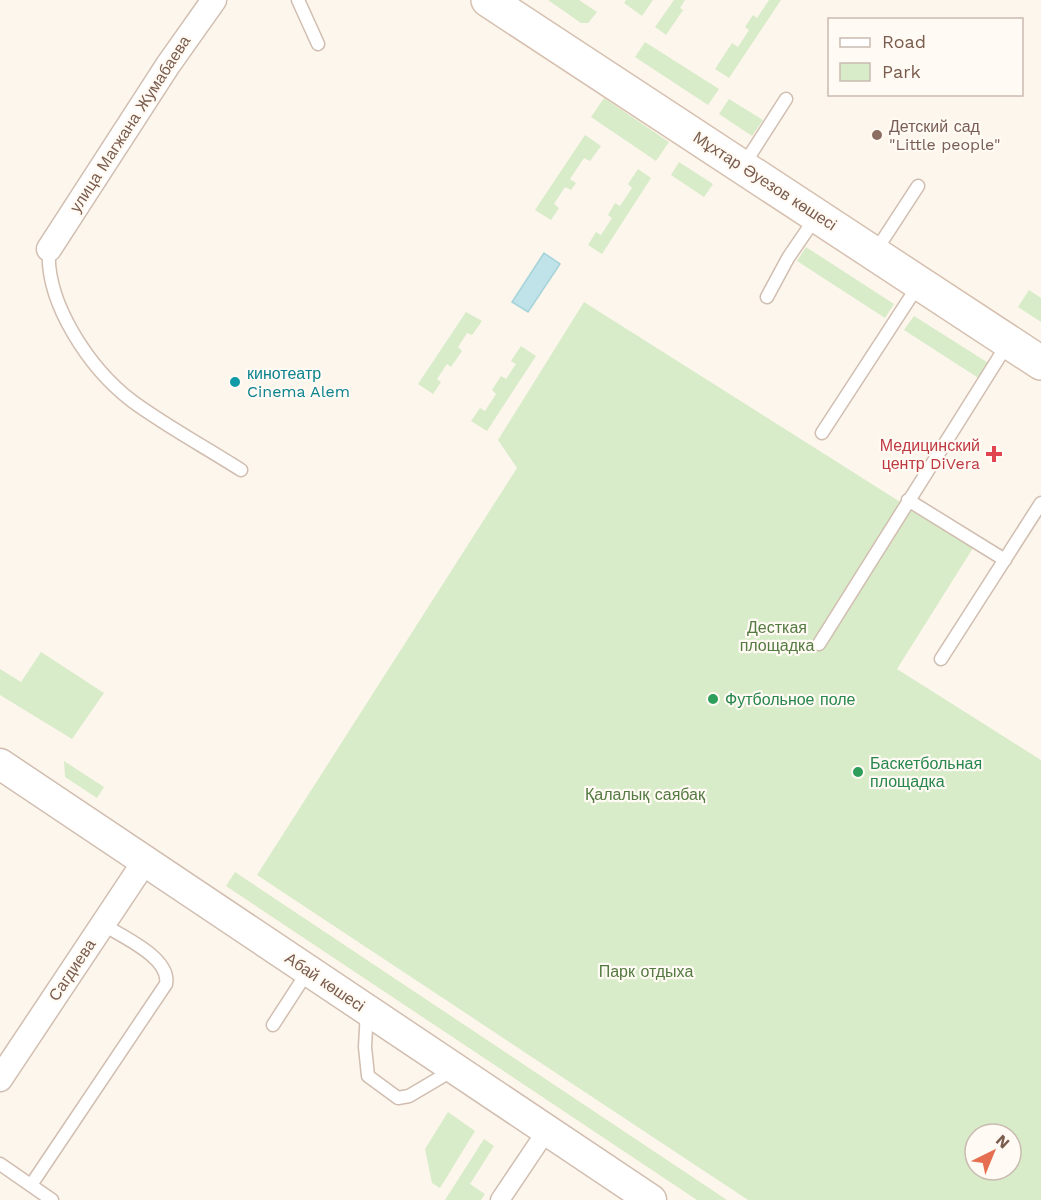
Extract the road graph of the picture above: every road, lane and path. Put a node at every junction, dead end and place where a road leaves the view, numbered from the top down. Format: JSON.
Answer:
{"nodes":[{"id":1,"x":214,"y":0,"type":"edge"},
{"id":2,"x":298,"y":0,"type":"edge"},
{"id":3,"x":488,"y":0,"type":"edge"},
{"id":4,"x":318,"y":44,"type":"dead end"},
{"id":5,"x":786,"y":99,"type":"dead end"},
{"id":6,"x":743,"y":167,"type":"junction"},
{"id":7,"x":918,"y":186,"type":"dead end"},
{"id":8,"x":817,"y":216,"type":"junction"},
{"id":9,"x":49,"y":249,"type":"joint"},
{"id":10,"x":874,"y":253,"type":"junction"},
{"id":11,"x":920,"y":283,"type":"junction"},
{"id":12,"x":767,"y":297,"type":"dead end"},
{"id":13,"x":1009,"y":342,"type":"junction"},
{"id":14,"x":1041,"y":363,"type":"edge"},
{"id":15,"x":822,"y":433,"type":"dead end"},
{"id":16,"x":241,"y":470,"type":"dead end"},
{"id":17,"x":908,"y":500,"type":"junction"},
{"id":18,"x":1041,"y":502,"type":"edge"},
{"id":19,"x":1005,"y":560,"type":"junction"},
{"id":20,"x":819,"y":644,"type":"dead end"},
{"id":21,"x":941,"y":659,"type":"dead end"},
{"id":22,"x":0,"y":764,"type":"edge"},
{"id":23,"x":145,"y":861,"type":"junction"},
{"id":24,"x":102,"y":924,"type":"junction"},
{"id":25,"x":308,"y":970,"type":"junction"},
{"id":26,"x":367,"y":1010,"type":"junction"},
{"id":27,"x":273,"y":1025,"type":"dead end"},
{"id":28,"x":455,"y":1069,"type":"junction"},
{"id":29,"x":0,"y":1079,"type":"edge"},
{"id":30,"x":547,"y":1130,"type":"junction"},
{"id":31,"x":0,"y":1164,"type":"edge"},
{"id":32,"x":31,"y":1185,"type":"junction"},
{"id":33,"x":635,"y":1196,"type":"edge"},
{"id":34,"x":52,"y":1200,"type":"edge"},
{"id":35,"x":500,"y":1200,"type":"edge"}],
"edges":[{"from":1,"to":9,"type":"street","name":"улица Магжана Жумабаева"},
{"from":2,"to":4,"type":"lane"},
{"from":3,"to":6,"type":"main road","name":"Мұхтар Әуезов көшесі"},
{"from":5,"to":6,"type":"lane"},
{"from":6,"to":8,"type":"main road","name":"Мұхтар Әуезов көшесі"},
{"from":7,"to":10,"type":"lane"},
{"from":8,"to":10,"type":"main road","name":"Мұхтар Әуезов көшесі"},
{"from":8,"to":12,"type":"lane"},
{"from":9,"to":16,"type":"lane"},
{"from":10,"to":11,"type":"main road","name":"Мұхтар Әуезов көшесі"},
{"from":11,"to":13,"type":"main road","name":"Мұхтар Әуезов көшесі"},
{"from":11,"to":15,"type":"lane"},
{"from":13,"to":14,"type":"main road","name":"Мұхтар Әуезов көшесі"},
{"from":13,"to":17,"type":"lane"},
{"from":17,"to":19,"type":"lane"},
{"from":17,"to":20,"type":"lane"},
{"from":18,"to":19,"type":"lane"},
{"from":19,"to":21,"type":"lane"},
{"from":22,"to":23,"type":"street","name":"Абай көшесі"},
{"from":23,"to":24,"type":"street","name":"Сагдиева"},
{"from":23,"to":25,"type":"street","name":"Абай көшесі"},
{"from":24,"to":29,"type":"street","name":"Сагдиева"},
{"from":24,"to":32,"type":"lane"},
{"from":25,"to":26,"type":"street","name":"Абай көшесі"},
{"from":25,"to":27,"type":"lane"},
{"from":26,"to":28,"type":"street","name":"Абай көшесі"},
{"from":26,"to":28,"type":"lane"},
{"from":28,"to":30,"type":"street","name":"Абай көшесі"},
{"from":30,"to":33,"type":"street","name":"Абай көшесі"},
{"from":30,"to":35,"type":"street"},
{"from":31,"to":32,"type":"lane"},
{"from":32,"to":34,"type":"lane"}]}
